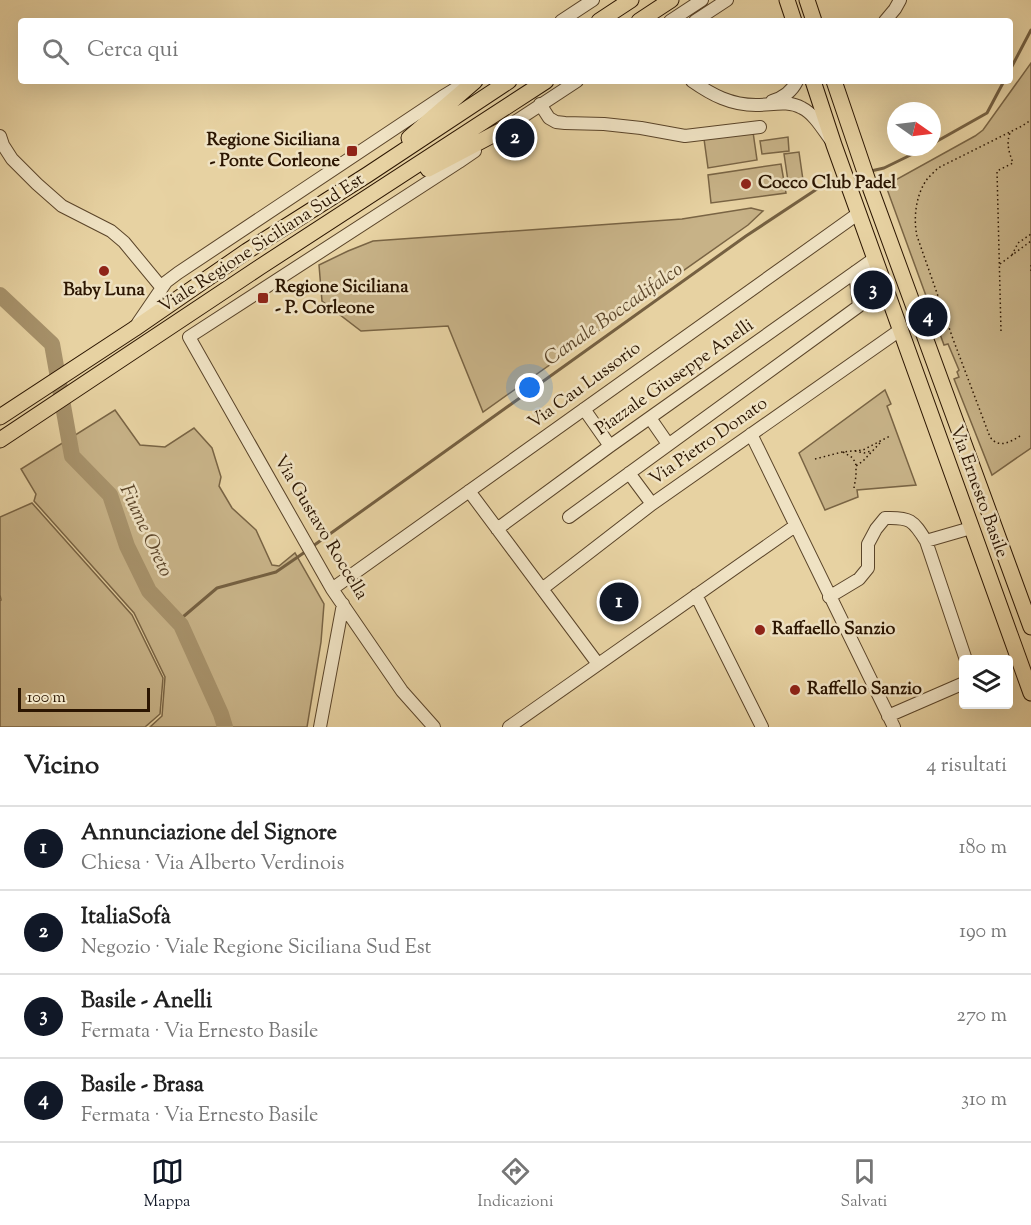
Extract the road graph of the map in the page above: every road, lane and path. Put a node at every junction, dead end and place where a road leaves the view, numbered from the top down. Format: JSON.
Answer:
{"nodes":[{"id":1,"x":585,"y":0,"type":"edge"},
{"id":2,"x":593,"y":0,"type":"edge"},
{"id":3,"x":631,"y":0,"type":"edge"},
{"id":4,"x":671,"y":0,"type":"edge"},
{"id":5,"x":702,"y":0,"type":"edge"},
{"id":6,"x":727,"y":0,"type":"edge"},
{"id":7,"x":787,"y":0,"type":"edge"},
{"id":8,"x":900,"y":0,"type":"edge"},
{"id":9,"x":712,"y":10,"type":"junction"},
{"id":10,"x":565,"y":18,"type":"edge"},
{"id":11,"x":566,"y":18,"type":"edge"},
{"id":12,"x":604,"y":18,"type":"edge"},
{"id":13,"x":644,"y":18,"type":"edge"},
{"id":14,"x":675,"y":18,"type":"edge"},
{"id":15,"x":700,"y":18,"type":"edge"},
{"id":16,"x":703,"y":18,"type":"edge"},
{"id":17,"x":793,"y":18,"type":"edge"},
{"id":18,"x":887,"y":18,"type":"edge"},
{"id":19,"x":463,"y":84,"type":"edge"},
{"id":20,"x":472,"y":84,"type":"edge"},
{"id":21,"x":504,"y":84,"type":"edge"},
{"id":22,"x":541,"y":84,"type":"edge"},
{"id":23,"x":572,"y":84,"type":"edge"},
{"id":24,"x":697,"y":84,"type":"edge"},
{"id":25,"x":704,"y":84,"type":"edge"},
{"id":26,"x":795,"y":84,"type":"edge"},
{"id":27,"x":814,"y":84,"type":"edge"},
{"id":28,"x":837,"y":86,"type":"edge"},
{"id":29,"x":713,"y":94,"type":"junction"},
{"id":30,"x":540,"y":104,"type":"junction"},
{"id":31,"x":759,"y":105,"type":"junction"},
{"id":32,"x":1031,"y":120,"type":"edge"},
{"id":33,"x":760,"y":127,"type":"dead end"},
{"id":34,"x":504,"y":129,"type":"junction"},
{"id":35,"x":1010,"y":132,"type":"junction"},
{"id":36,"x":0,"y":136,"type":"edge"},
{"id":37,"x":834,"y":145,"type":"junction"},
{"id":38,"x":367,"y":175,"type":"junction"},
{"id":39,"x":346,"y":212,"type":"junction"},
{"id":40,"x":859,"y":213,"type":"junction"},
{"id":41,"x":1031,"y":234,"type":"edge"},
{"id":42,"x":1031,"y":241,"type":"edge"},
{"id":43,"x":1011,"y":255,"type":"junction"},
{"id":44,"x":875,"y":258,"type":"junction"},
{"id":45,"x":999,"y":264,"type":"junction"},
{"id":46,"x":1031,"y":265,"type":"edge"},
{"id":47,"x":855,"y":272,"type":"junction"},
{"id":48,"x":1031,"y":274,"type":"edge"},
{"id":49,"x":162,"y":288,"type":"junction"},
{"id":50,"x":134,"y":329,"type":"junction"},
{"id":51,"x":900,"y":330,"type":"junction"},
{"id":52,"x":1002,"y":331,"type":"dead end"},
{"id":53,"x":947,"y":397,"type":"junction"},
{"id":54,"x":927,"y":404,"type":"junction"},
{"id":55,"x":584,"y":409,"type":"junction"},
{"id":56,"x":0,"y":417,"type":"edge"},
{"id":57,"x":651,"y":418,"type":"junction"},
{"id":58,"x":751,"y":434,"type":"junction"},
{"id":59,"x":890,"y":436,"type":"dead end"},
{"id":60,"x":1020,"y":436,"type":"dead end"},
{"id":61,"x":0,"y":440,"type":"edge"},
{"id":62,"x":882,"y":440,"type":"junction"},
{"id":63,"x":668,"y":444,"type":"junction"},
{"id":64,"x":610,"y":446,"type":"junction"},
{"id":65,"x":854,"y":451,"type":"junction"},
{"id":66,"x":872,"y":451,"type":"junction"},
{"id":67,"x":842,"y":452,"type":"junction"},
{"id":68,"x":815,"y":459,"type":"dead end"},
{"id":69,"x":856,"y":466,"type":"junction"},
{"id":70,"x":628,"y":473,"type":"junction"},
{"id":71,"x":854,"y":488,"type":"dead end"},
{"id":72,"x":469,"y":491,"type":"junction"},
{"id":73,"x":652,"y":504,"type":"junction"},
{"id":74,"x":569,"y":517,"type":"dead end"},
{"id":75,"x":795,"y":526,"type":"junction"},
{"id":76,"x":971,"y":528,"type":"junction"},
{"id":77,"x":497,"y":529,"type":"junction"},
{"id":78,"x":926,"y":541,"type":"junction"},
{"id":79,"x":332,"y":589,"type":"junction"},
{"id":80,"x":542,"y":589,"type":"junction"},
{"id":81,"x":696,"y":595,"type":"junction"},
{"id":82,"x":829,"y":597,"type":"junction"},
{"id":83,"x":343,"y":604,"type":"junction"},
{"id":84,"x":1031,"y":627,"type":"edge"},
{"id":85,"x":964,"y":655,"type":"edge"},
{"id":86,"x":598,"y":664,"type":"junction"},
{"id":87,"x":959,"y":685,"type":"edge"},
{"id":88,"x":1031,"y":693,"type":"edge"},
{"id":89,"x":891,"y":721,"type":"edge"},
{"id":90,"x":320,"y":727,"type":"edge"},
{"id":91,"x":434,"y":727,"type":"edge"},
{"id":92,"x":509,"y":727,"type":"edge"},
{"id":93,"x":762,"y":727,"type":"edge"}],
"edges":[{"from":1,"to":10,"type":"street"},
{"from":2,"to":11,"type":"street"},
{"from":3,"to":12,"type":"main road"},
{"from":4,"to":13,"type":"main road"},
{"from":5,"to":14,"type":"street"},
{"from":6,"to":9,"type":"street"},
{"from":7,"to":17,"type":"main road"},
{"from":8,"to":18,"type":"street"},
{"from":9,"to":15,"type":"street"},
{"from":9,"to":16,"type":"street"},
{"from":19,"to":49,"type":"street","name":"Viale Regione Siciliana Sud Est"},
{"from":20,"to":38,"type":"main road"},
{"from":21,"to":38,"type":"main road","name":"Viale Regione Siciliana Sud Est"},
{"from":22,"to":39,"type":"main road","name":"Viale Regione Siciliana Sud Est"},
{"from":23,"to":30,"type":"street"},
{"from":24,"to":29,"type":"street"},
{"from":25,"to":29,"type":"street"},
{"from":26,"to":31,"type":"street"},
{"from":27,"to":37,"type":"main road","name":"Via Ernesto Basile"},
{"from":28,"to":53,"type":"main road","name":"Via Ernesto Basile"},
{"from":29,"to":31,"type":"street"},
{"from":30,"to":33,"type":"street"},
{"from":30,"to":34,"type":"street"},
{"from":31,"to":37,"type":"street"},
{"from":32,"to":35,"type":"path"},
{"from":34,"to":39,"type":"main road"},
{"from":34,"to":79,"type":"street","name":"Via Gustavo Roccella"},
{"from":35,"to":45,"type":"path"},
{"from":35,"to":60,"type":"path"},
{"from":36,"to":49,"type":"street"},
{"from":37,"to":40,"type":"main road","name":"Via Ernesto Basile"},
{"from":38,"to":50,"type":"main road","name":"Viale Regione Siciliana Sud Est"},
{"from":39,"to":61,"type":"main road","name":"Viale Regione Siciliana Sud Est"},
{"from":40,"to":44,"type":"main road","name":"Via Ernesto Basile"},
{"from":40,"to":55,"type":"street","name":"Via Cau Lussorio"},
{"from":41,"to":43,"type":"path"},
{"from":42,"to":43,"type":"path"},
{"from":43,"to":45,"type":"path"},
{"from":44,"to":47,"type":"street","name":"Piazzale Giuseppe Anelli"},
{"from":44,"to":51,"type":"main road","name":"Via Ernesto Basile"},
{"from":45,"to":52,"type":"path"},
{"from":46,"to":48,"type":"path"},
{"from":47,"to":57,"type":"street","name":"Piazzale Giuseppe Anelli"},
{"from":47,"to":63,"type":"street"},
{"from":49,"to":50,"type":"street","name":"Viale Regione Siciliana Sud Est"},
{"from":50,"to":56,"type":"main road","name":"Viale Regione Siciliana Sud Est"},
{"from":51,"to":54,"type":"main road","name":"Via Ernesto Basile"},
{"from":51,"to":58,"type":"street","name":"Via Pietro Donato"},
{"from":53,"to":54,"type":"street"},
{"from":53,"to":84,"type":"main road","name":"Via Ernesto Basile"},
{"from":54,"to":76,"type":"main road","name":"Via Ernesto Basile"},
{"from":55,"to":64,"type":"street"},
{"from":55,"to":72,"type":"street","name":"Via Cau Lussorio"},
{"from":57,"to":63,"type":"street"},
{"from":57,"to":64,"type":"street","name":"Piazzale Giuseppe Anelli"},
{"from":58,"to":73,"type":"street","name":"Via Pietro Donato"},
{"from":58,"to":75,"type":"street"},
{"from":59,"to":62,"type":"path"},
{"from":62,"to":65,"type":"path"},
{"from":62,"to":66,"type":"path"},
{"from":63,"to":70,"type":"street"},
{"from":64,"to":77,"type":"street","name":"Piazzale Giuseppe Anelli"},
{"from":65,"to":66,"type":"path"},
{"from":65,"to":67,"type":"path"},
{"from":66,"to":69,"type":"path"},
{"from":67,"to":68,"type":"path"},
{"from":67,"to":69,"type":"path"},
{"from":69,"to":71,"type":"path"},
{"from":70,"to":73,"type":"street"},
{"from":70,"to":74,"type":"street"},
{"from":72,"to":77,"type":"street"},
{"from":72,"to":79,"type":"street","name":"Via Cau Lussorio"},
{"from":73,"to":80,"type":"street","name":"Via Pietro Donato"},
{"from":75,"to":81,"type":"street"},
{"from":75,"to":82,"type":"street"},
{"from":76,"to":78,"type":"street"},
{"from":76,"to":88,"type":"main road","name":"Via Ernesto Basile"},
{"from":77,"to":80,"type":"street"},
{"from":78,"to":82,"type":"street"},
{"from":78,"to":85,"type":"street"},
{"from":79,"to":83,"type":"street","name":"Via Gustavo Roccella"},
{"from":80,"to":86,"type":"street"},
{"from":81,"to":86,"type":"street"},
{"from":81,"to":93,"type":"street"},
{"from":82,"to":89,"type":"street"},
{"from":83,"to":90,"type":"street"},
{"from":83,"to":91,"type":"street","name":"Via Gustavo Roccella"},
{"from":86,"to":92,"type":"street"},
{"from":87,"to":89,"type":"street"}]}
